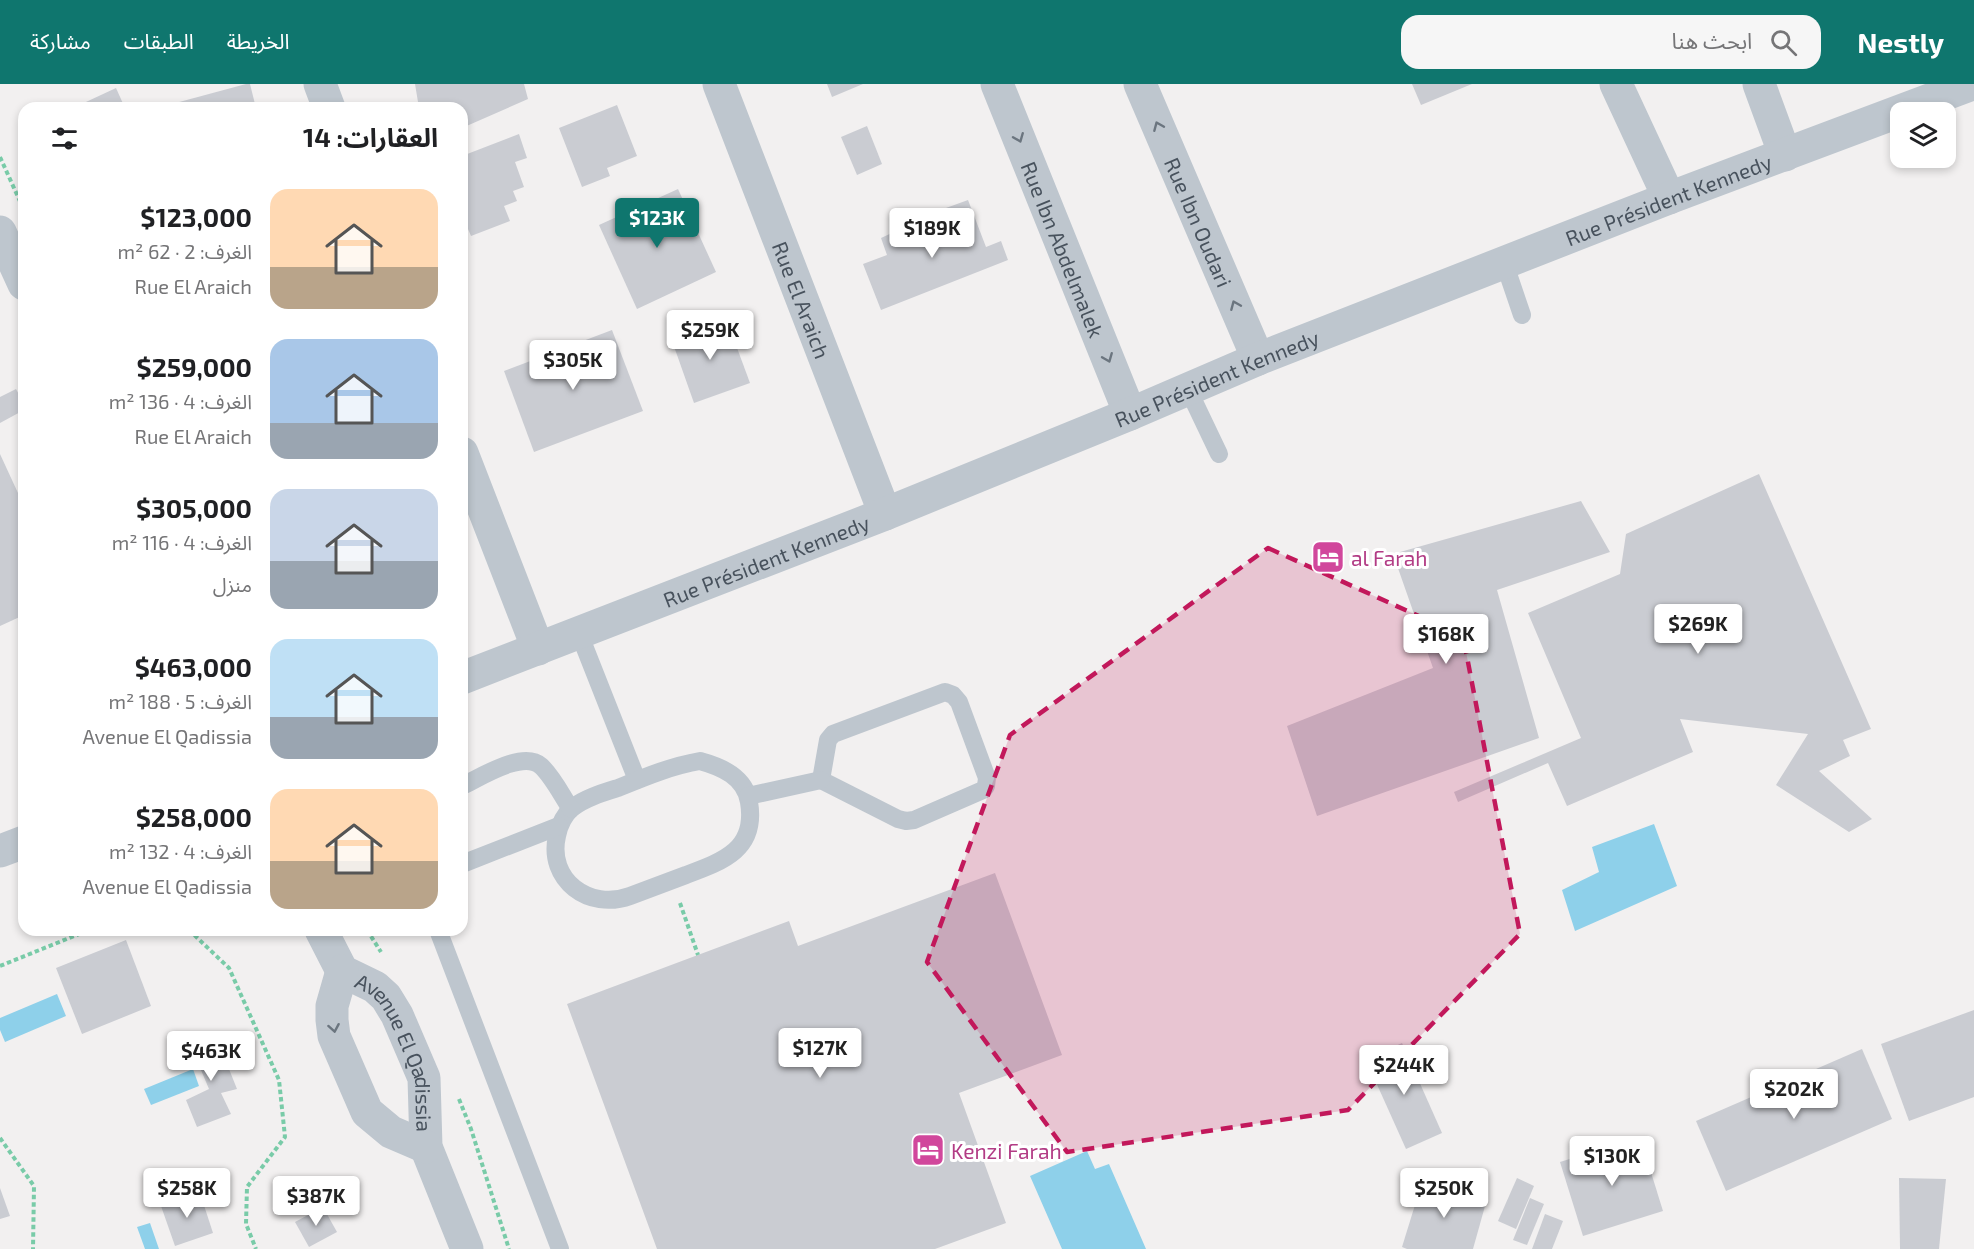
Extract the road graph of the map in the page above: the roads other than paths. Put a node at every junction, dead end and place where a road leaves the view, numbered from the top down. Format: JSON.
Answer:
{"nodes":[{"id":1,"x":320,"y":84,"type":"edge"},
{"id":2,"x":719,"y":84,"type":"edge"},
{"id":3,"x":997,"y":84,"type":"edge"},
{"id":4,"x":1140,"y":84,"type":"edge"},
{"id":5,"x":1616,"y":84,"type":"edge"},
{"id":6,"x":1759,"y":84,"type":"edge"},
{"id":7,"x":1972,"y":84,"type":"edge"},
{"id":8,"x":327,"y":102,"type":"edge"},
{"id":9,"x":1785,"y":154,"type":"junction"},
{"id":10,"x":1670,"y":198,"type":"junction"},
{"id":11,"x":0,"y":232,"type":"edge"},
{"id":12,"x":1504,"y":262,"type":"junction"},
{"id":13,"x":18,"y":271,"type":"edge"},
{"id":14,"x":1522,"y":315,"type":"dead end"},
{"id":15,"x":1258,"y":359,"type":"junction"},
{"id":16,"x":1188,"y":389,"type":"junction"},
{"id":17,"x":1130,"y":414,"type":"junction"},
{"id":18,"x":1220,"y":454,"type":"dead end"},
{"id":19,"x":468,"y":468,"type":"edge"},
{"id":20,"x":885,"y":514,"type":"junction"},
{"id":21,"x":579,"y":633,"type":"junction"},
{"id":22,"x":538,"y":649,"type":"junction"},
{"id":23,"x":468,"y":676,"type":"edge"},
{"id":24,"x":638,"y":780,"type":"junction"},
{"id":25,"x":821,"y":780,"type":"junction"},
{"id":26,"x":468,"y":783,"type":"edge"},
{"id":27,"x":748,"y":795,"type":"junction"},
{"id":28,"x":571,"y":809,"type":"junction"},
{"id":29,"x":559,"y":826,"type":"junction"},
{"id":30,"x":18,"y":844,"type":"edge"},
{"id":31,"x":0,"y":851,"type":"edge"},
{"id":32,"x":468,"y":862,"type":"edge"},
{"id":33,"x":324,"y":936,"type":"edge"},
{"id":34,"x":440,"y":936,"type":"edge"},
{"id":35,"x":342,"y":971,"type":"junction"},
{"id":36,"x":426,"y":1147,"type":"junction"},
{"id":37,"x":467,"y":1249,"type":"edge"},
{"id":38,"x":560,"y":1249,"type":"edge"}],
"edges":[{"from":1,"to":8,"type":"street"},
{"from":2,"to":20,"type":"street","name":"Rue El Araich"},
{"from":3,"to":17,"type":"street","name":"Rue Ibn Abdelmalek","one_way":true},
{"from":15,"to":4,"type":"street","name":"Rue Ibn Oudari","one_way":true},
{"from":5,"to":10,"type":"street"},
{"from":6,"to":9,"type":"street"},
{"from":7,"to":9,"type":"street","name":"Rue Président Kennedy"},
{"from":9,"to":10,"type":"street","name":"Rue Président Kennedy"},
{"from":10,"to":12,"type":"street","name":"Rue Président Kennedy"},
{"from":11,"to":13,"type":"street"},
{"from":12,"to":14,"type":"lane"},
{"from":12,"to":15,"type":"street","name":"Rue Président Kennedy"},
{"from":15,"to":16,"type":"street","name":"Rue Président Kennedy"},
{"from":16,"to":17,"type":"street","name":"Rue Président Kennedy"},
{"from":16,"to":18,"type":"lane"},
{"from":17,"to":20,"type":"street","name":"Rue Président Kennedy"},
{"from":19,"to":22,"type":"street"},
{"from":20,"to":21,"type":"street","name":"Rue Président Kennedy"},
{"from":21,"to":22,"type":"street","name":"Rue Président Kennedy"},
{"from":21,"to":24,"type":"lane"},
{"from":22,"to":23,"type":"street","name":"Rue Président Kennedy"},
{"from":24,"to":27,"type":"lane"},
{"from":24,"to":28,"type":"lane"},
{"from":25,"to":25,"type":"lane"},
{"from":25,"to":27,"type":"lane"},
{"from":26,"to":28,"type":"lane"},
{"from":27,"to":29,"type":"lane"},
{"from":28,"to":29,"type":"lane"},
{"from":29,"to":32,"type":"lane"},
{"from":30,"to":31,"type":"street"},
{"from":33,"to":35,"type":"street","name":"Avenue El Qadissia"},
{"from":34,"to":38,"type":"lane"},
{"from":35,"to":36,"type":"street","name":"Avenue El Qadissia"},
{"from":35,"to":36,"type":"street","name":"Avenue El Qadissia","one_way":true},
{"from":36,"to":37,"type":"street","name":"Avenue El Qadissia"}]}
